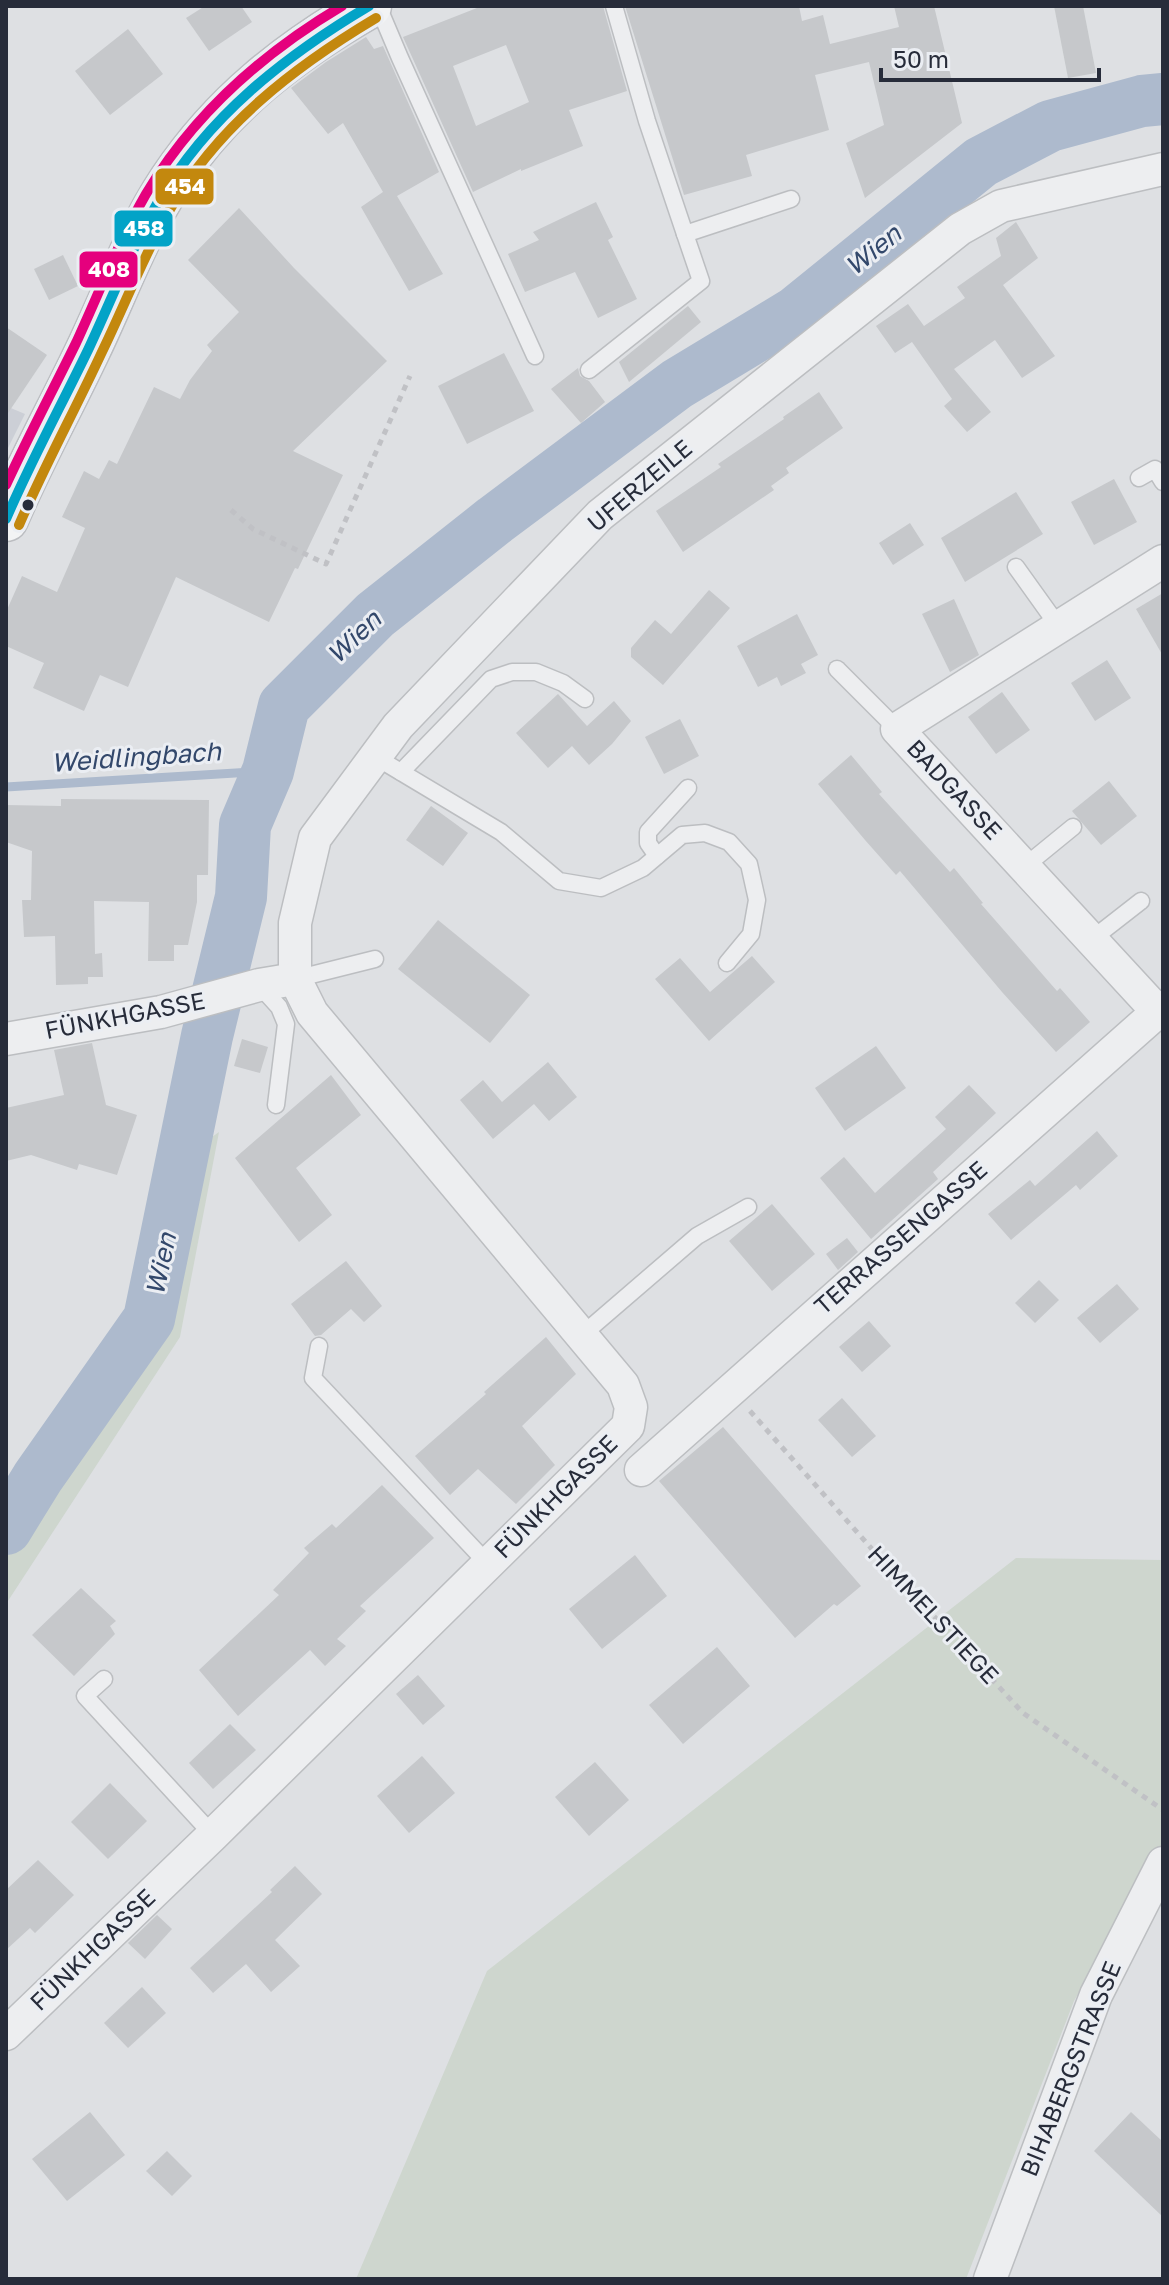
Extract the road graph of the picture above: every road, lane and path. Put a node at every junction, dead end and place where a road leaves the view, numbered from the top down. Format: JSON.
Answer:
{"nodes":[{"id":1,"x":369,"y":6,"type":"edge"},
{"id":2,"x":378,"y":6,"type":"edge"},
{"id":3,"x":614,"y":6,"type":"edge"},
{"id":4,"x":1163,"y":169,"type":"edge"},
{"id":5,"x":791,"y":199,"type":"dead end"},
{"id":6,"x":685,"y":234,"type":"junction"},
{"id":7,"x":535,"y":356,"type":"dead end"},
{"id":8,"x":589,"y":370,"type":"dead end"},
{"id":9,"x":410,"y":376,"type":"dead end"},
{"id":10,"x":16,"y":468,"type":"edge"},
{"id":11,"x":1139,"y":478,"type":"dead end"},
{"id":12,"x":1163,"y":482,"type":"edge"},
{"id":13,"x":231,"y":510,"type":"dead end"},
{"id":14,"x":6,"y":519,"type":"edge"},
{"id":15,"x":1163,"y":561,"type":"edge"},
{"id":16,"x":1016,"y":567,"type":"dead end"},
{"id":17,"x":1059,"y":627,"type":"junction"},
{"id":18,"x":837,"y":669,"type":"dead end"},
{"id":19,"x":585,"y":699,"type":"dead end"},
{"id":20,"x":897,"y":729,"type":"junction"},
{"id":21,"x":388,"y":764,"type":"junction"},
{"id":22,"x":688,"y":788,"type":"dead end"},
{"id":23,"x":1073,"y":827,"type":"dead end"},
{"id":24,"x":657,"y":856,"type":"junction"},
{"id":25,"x":1024,"y":867,"type":"junction"},
{"id":26,"x":1141,"y":901,"type":"dead end"},
{"id":27,"x":1091,"y":940,"type":"junction"},
{"id":28,"x":375,"y":959,"type":"dead end"},
{"id":29,"x":727,"y":963,"type":"dead end"},
{"id":30,"x":295,"y":979,"type":"junction"},
{"id":31,"x":259,"y":985,"type":"junction"},
{"id":32,"x":1160,"y":1010,"type":"edge"},
{"id":33,"x":6,"y":1039,"type":"edge"},
{"id":34,"x":276,"y":1105,"type":"dead end"},
{"id":35,"x":748,"y":1207,"type":"dead end"},
{"id":36,"x":582,"y":1335,"type":"junction"},
{"id":37,"x":319,"y":1346,"type":"dead end"},
{"id":38,"x":730,"y":1389,"type":"junction"},
{"id":39,"x":641,"y":1470,"type":"dead end"},
{"id":40,"x":488,"y":1564,"type":"junction"},
{"id":41,"x":104,"y":1679,"type":"dead end"},
{"id":42,"x":1163,"y":1810,"type":"edge"},
{"id":43,"x":213,"y":1835,"type":"junction"},
{"id":44,"x":1163,"y":1863,"type":"edge"},
{"id":45,"x":6,"y":2034,"type":"edge"},
{"id":46,"x":990,"y":2279,"type":"edge"}],
"edges":[{"from":1,"to":10,"type":"main road"},
{"from":2,"to":7,"type":"lane"},
{"from":3,"to":6,"type":"lane"},
{"from":4,"to":21,"type":"street","name":"UFERZEILE"},
{"from":5,"to":6,"type":"lane"},
{"from":6,"to":8,"type":"lane"},
{"from":9,"to":13,"type":"path"},
{"from":10,"to":14,"type":"main road"},
{"from":11,"to":12,"type":"lane"},
{"from":15,"to":17,"type":"street","name":"BADGASSE"},
{"from":16,"to":17,"type":"lane"},
{"from":17,"to":20,"type":"street","name":"BADGASSE"},
{"from":18,"to":20,"type":"lane"},
{"from":19,"to":21,"type":"lane"},
{"from":20,"to":25,"type":"street","name":"BADGASSE"},
{"from":21,"to":24,"type":"lane"},
{"from":21,"to":30,"type":"street","name":"UFERZEILE"},
{"from":22,"to":24,"type":"lane"},
{"from":23,"to":25,"type":"lane"},
{"from":24,"to":29,"type":"lane"},
{"from":25,"to":27,"type":"street","name":"BADGASSE"},
{"from":26,"to":27,"type":"lane"},
{"from":27,"to":32,"type":"street","name":"BADGASSE"},
{"from":28,"to":30,"type":"lane"},
{"from":30,"to":31,"type":"street","name":"FÜNKHGASSE"},
{"from":30,"to":36,"type":"street","name":"FÜNKHGASSE"},
{"from":31,"to":33,"type":"street","name":"FÜNKHGASSE"},
{"from":31,"to":34,"type":"lane"},
{"from":32,"to":38,"type":"street","name":"TERRASSENGASSE"},
{"from":35,"to":36,"type":"lane"},
{"from":36,"to":40,"type":"street","name":"FÜNKHGASSE"},
{"from":37,"to":40,"type":"lane"},
{"from":38,"to":39,"type":"street","name":"TERRASSENGASSE"},
{"from":38,"to":42,"type":"path","name":"HIMMELSTIEGE"},
{"from":40,"to":43,"type":"street","name":"FÜNKHGASSE"},
{"from":41,"to":43,"type":"lane"},
{"from":43,"to":45,"type":"street","name":"FÜNKHGASSE"},
{"from":44,"to":46,"type":"street","name":"BIHABERGSTRASSE"}]}
